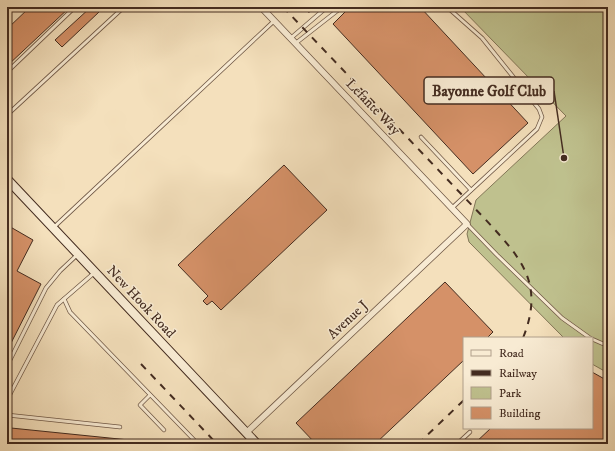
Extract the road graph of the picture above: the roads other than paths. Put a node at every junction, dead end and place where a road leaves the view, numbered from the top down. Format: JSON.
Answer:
{"nodes":[{"id":1,"x":10,"y":7,"type":"edge"},
{"id":2,"x":75,"y":7,"type":"edge"},
{"id":3,"x":124,"y":7,"type":"edge"},
{"id":4,"x":261,"y":7,"type":"edge"},
{"id":5,"x":327,"y":7,"type":"edge"},
{"id":6,"x":342,"y":7,"type":"edge"},
{"id":7,"x":447,"y":7,"type":"edge"},
{"id":8,"x":7,"y":10,"type":"edge"},
{"id":9,"x":274,"y":21,"type":"junction"},
{"id":10,"x":290,"y":38,"type":"junction"},
{"id":11,"x":296,"y":44,"type":"junction"},
{"id":12,"x":7,"y":72,"type":"edge"},
{"id":13,"x":7,"y":115,"type":"edge"},
{"id":14,"x":421,"y":137,"type":"dead end"},
{"id":15,"x":7,"y":179,"type":"edge"},
{"id":16,"x":471,"y":190,"type":"junction"},
{"id":17,"x":452,"y":208,"type":"junction"},
{"id":18,"x":467,"y":224,"type":"junction"},
{"id":19,"x":54,"y":228,"type":"junction"},
{"id":20,"x":78,"y":254,"type":"junction"},
{"id":21,"x":95,"y":272,"type":"junction"},
{"id":22,"x":64,"y":299,"type":"junction"},
{"id":23,"x":588,"y":337,"type":"edge"},
{"id":24,"x":593,"y":340,"type":"edge"},
{"id":25,"x":608,"y":346,"type":"edge"},
{"id":26,"x":7,"y":366,"type":"edge"},
{"id":27,"x":150,"y":395,"type":"junction"},
{"id":28,"x":7,"y":407,"type":"edge"},
{"id":29,"x":7,"y":415,"type":"edge"},
{"id":30,"x":120,"y":427,"type":"dead end"},
{"id":31,"x":164,"y":430,"type":"dead end"},
{"id":32,"x":470,"y":432,"type":"dead end"},
{"id":33,"x":246,"y":433,"type":"junction"},
{"id":34,"x":198,"y":444,"type":"edge"},
{"id":35,"x":257,"y":444,"type":"edge"},
{"id":36,"x":457,"y":444,"type":"edge"}],
"edges":[{"from":1,"to":8,"type":"lane"},
{"from":2,"to":12,"type":"lane"},
{"from":3,"to":13,"type":"lane"},
{"from":4,"to":9,"type":"street","name":"Lefante Way"},
{"from":5,"to":10,"type":"lane"},
{"from":6,"to":11,"type":"lane"},
{"from":7,"to":16,"type":"lane"},
{"from":9,"to":10,"type":"street","name":"Lefante Way"},
{"from":9,"to":19,"type":"lane"},
{"from":10,"to":11,"type":"street","name":"Lefante Way"},
{"from":11,"to":17,"type":"street","name":"Lefante Way"},
{"from":14,"to":16,"type":"lane"},
{"from":15,"to":19,"type":"street","name":"New Hook Road"},
{"from":16,"to":17,"type":"lane"},
{"from":17,"to":18,"type":"street","name":"Lefante Way"},
{"from":18,"to":23,"type":"lane"},
{"from":18,"to":33,"type":"street","name":"Avenue J"},
{"from":19,"to":20,"type":"street","name":"New Hook Road"},
{"from":20,"to":21,"type":"street","name":"New Hook Road"},
{"from":20,"to":26,"type":"lane"},
{"from":21,"to":22,"type":"lane"},
{"from":21,"to":33,"type":"street","name":"New Hook Road"},
{"from":22,"to":27,"type":"lane"},
{"from":22,"to":28,"type":"lane"},
{"from":24,"to":25,"type":"lane"},
{"from":27,"to":31,"type":"lane"},
{"from":27,"to":34,"type":"lane"},
{"from":29,"to":30,"type":"lane"},
{"from":32,"to":36,"type":"lane"},
{"from":33,"to":35,"type":"street","name":"New Hook Road"}]}
